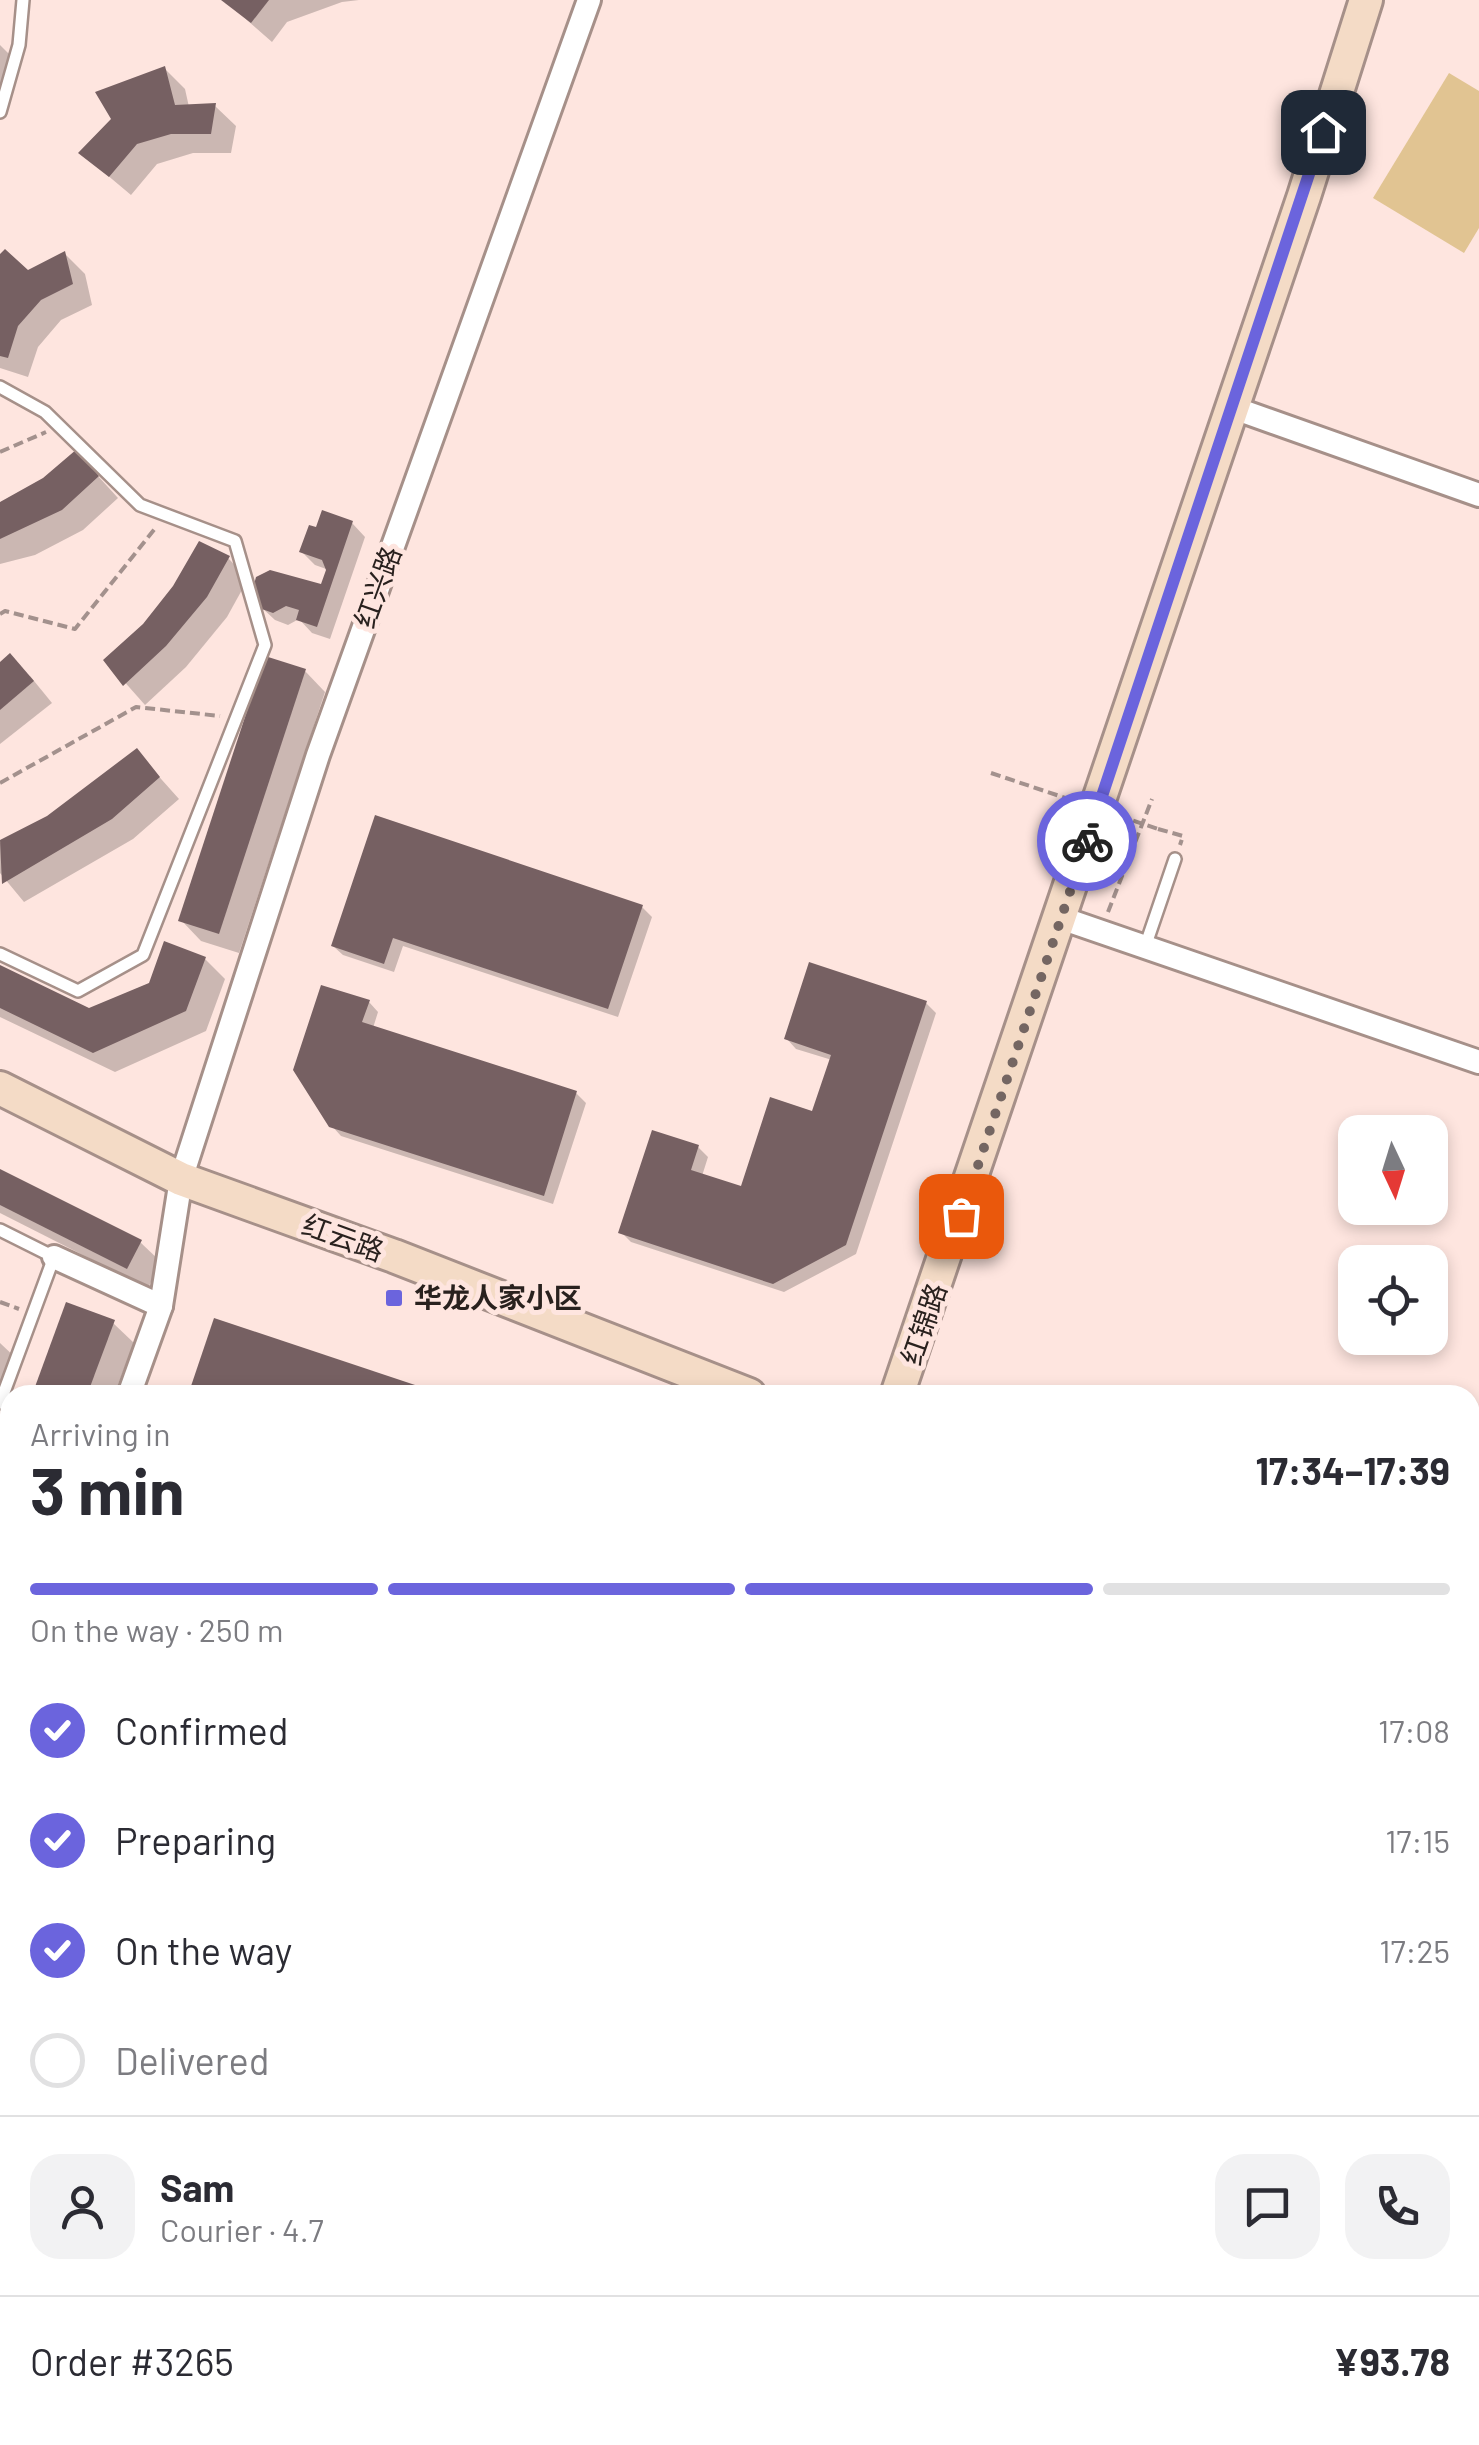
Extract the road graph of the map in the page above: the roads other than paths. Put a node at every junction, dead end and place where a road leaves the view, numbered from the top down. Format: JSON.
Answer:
{"nodes":[{"id":1,"x":23,"y":0,"type":"edge"},
{"id":2,"x":589,"y":0,"type":"edge"},
{"id":3,"x":1344,"y":0,"type":"edge"},
{"id":4,"x":1366,"y":0,"type":"edge"},
{"id":5,"x":0,"y":112,"type":"edge"},
{"id":6,"x":0,"y":387,"type":"edge"},
{"id":7,"x":1231,"y":407,"type":"junction"},
{"id":8,"x":1479,"y":495,"type":"edge"},
{"id":9,"x":1175,"y":859,"type":"road end"},
{"id":10,"x":1061,"y":918,"type":"junction"},
{"id":11,"x":1144,"y":947,"type":"junction"},
{"id":12,"x":0,"y":954,"type":"edge"},
{"id":13,"x":1479,"y":1062,"type":"edge"},
{"id":14,"x":0,"y":1088,"type":"edge"},
{"id":15,"x":181,"y":1179,"type":"junction"},
{"id":16,"x":0,"y":1230,"type":"edge"},
{"id":17,"x":54,"y":1257,"type":"junction"},
{"id":18,"x":161,"y":1306,"type":"junction"},
{"id":19,"x":7,"y":1385,"type":"edge"},
{"id":20,"x":133,"y":1385,"type":"edge"},
{"id":21,"x":723,"y":1385,"type":"edge"},
{"id":22,"x":886,"y":1385,"type":"edge"},
{"id":23,"x":900,"y":1385,"type":"edge"}],
"edges":[{"from":1,"to":5,"type":"lane"},
{"from":2,"to":15,"type":"street","name":"红兴路"},
{"from":3,"to":22,"type":"street","name":"红锦路"},
{"from":4,"to":7,"type":"street","name":"红锦路"},
{"from":6,"to":12,"type":"lane"},
{"from":7,"to":8,"type":"street"},
{"from":7,"to":10,"type":"street","name":"红锦路"},
{"from":9,"to":11,"type":"lane"},
{"from":10,"to":11,"type":"street"},
{"from":10,"to":23,"type":"street","name":"红锦路"},
{"from":11,"to":13,"type":"street"},
{"from":14,"to":15,"type":"street","name":"红云路"},
{"from":15,"to":18,"type":"street","name":"红兴路"},
{"from":15,"to":21,"type":"street","name":"红云路"},
{"from":16,"to":17,"type":"lane"},
{"from":17,"to":18,"type":"street"},
{"from":17,"to":19,"type":"lane"},
{"from":18,"to":20,"type":"street","name":"红兴路"}]}
